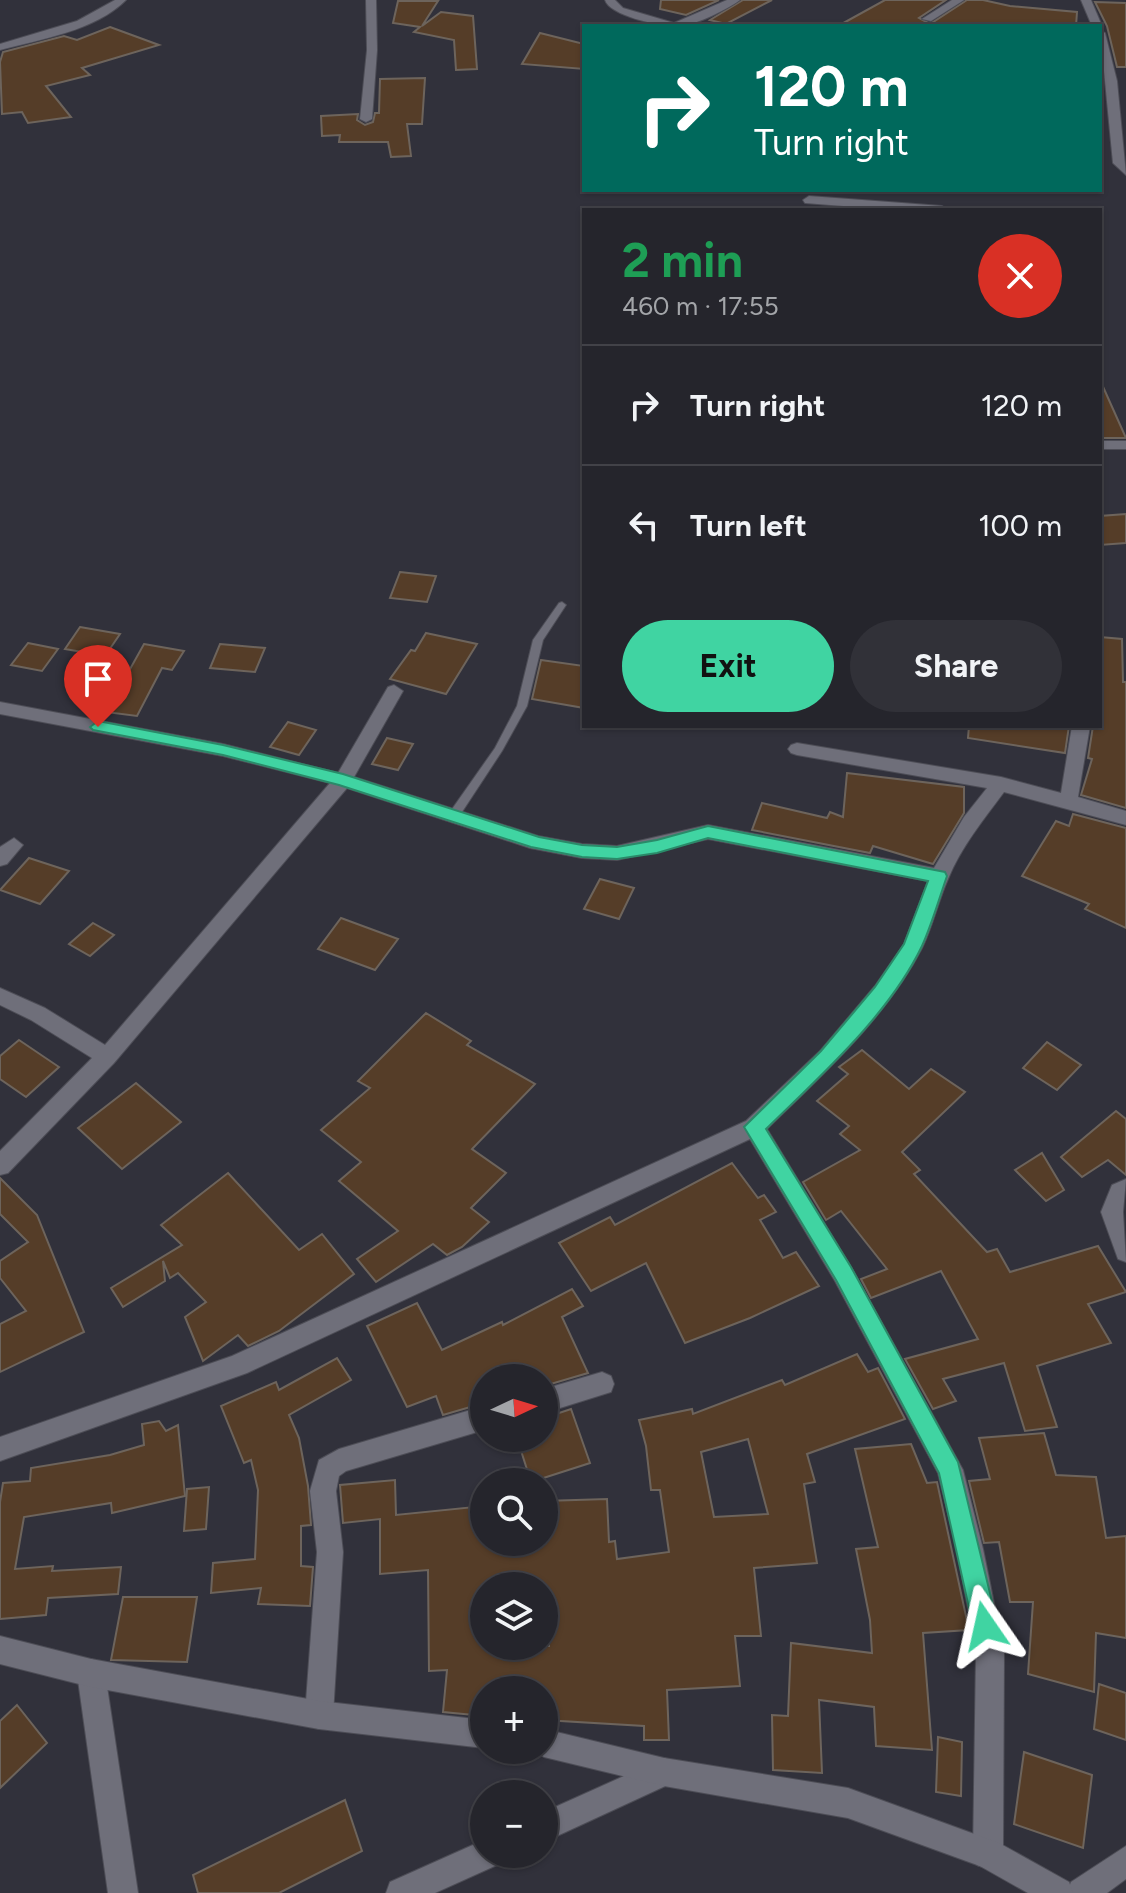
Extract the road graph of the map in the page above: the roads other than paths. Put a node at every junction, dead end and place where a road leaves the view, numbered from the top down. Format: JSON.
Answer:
{"nodes":[{"id":1,"x":121,"y":0,"type":"edge"},
{"id":2,"x":371,"y":0,"type":"edge"},
{"id":3,"x":610,"y":0,"type":"edge"},
{"id":4,"x":735,"y":0,"type":"edge"},
{"id":5,"x":959,"y":0,"type":"edge"},
{"id":6,"x":1086,"y":0,"type":"edge"},
{"id":7,"x":927,"y":19,"type":"dead end"},
{"id":8,"x":668,"y":24,"type":"edge"},
{"id":9,"x":680,"y":24,"type":"edge"},
{"id":10,"x":1096,"y":24,"type":"edge"},
{"id":11,"x":1102,"y":39,"type":"edge"},
{"id":12,"x":0,"y":47,"type":"edge"},
{"id":13,"x":1121,"y":113,"type":"edge"},
{"id":14,"x":366,"y":119,"type":"dead end"},
{"id":15,"x":1126,"y":171,"type":"edge"},
{"id":16,"x":809,"y":200,"type":"dead end"},
{"id":17,"x":915,"y":208,"type":"edge"},
{"id":18,"x":1102,"y":445,"type":"edge"},
{"id":19,"x":1126,"y":445,"type":"edge"},
{"id":20,"x":562,"y":605,"type":"dead end"},
{"id":21,"x":394,"y":691,"type":"dead end"},
{"id":22,"x":0,"y":708,"type":"edge"},
{"id":23,"x":1081,"y":728,"type":"edge"},
{"id":24,"x":797,"y":749,"type":"dead end"},
{"id":25,"x":343,"y":780,"type":"junction"},
{"id":26,"x":1001,"y":783,"type":"junction"},
{"id":27,"x":1069,"y":799,"type":"junction"},
{"id":28,"x":454,"y":815,"type":"junction"},
{"id":29,"x":1126,"y":818,"type":"edge"},
{"id":30,"x":14,"y":845,"type":"dead end"},
{"id":31,"x":0,"y":859,"type":"edge"},
{"id":32,"x":939,"y":876,"type":"junction"},
{"id":33,"x":0,"y":996,"type":"edge"},
{"id":34,"x":107,"y":1057,"type":"junction"},
{"id":35,"x":754,"y":1127,"type":"junction"},
{"id":36,"x":0,"y":1166,"type":"edge"},
{"id":37,"x":1126,"y":1189,"type":"edge"},
{"id":38,"x":1126,"y":1252,"type":"edge"},
{"id":39,"x":602,"y":1384,"type":"dead end"},
{"id":40,"x":558,"y":1397,"type":"edge"},
{"id":41,"x":470,"y":1422,"type":"edge"},
{"id":42,"x":0,"y":1449,"type":"edge"},
{"id":43,"x":0,"y":1650,"type":"edge"},
{"id":44,"x":91,"y":1673,"type":"junction"},
{"id":45,"x":319,"y":1715,"type":"junction"},
{"id":46,"x":470,"y":1732,"type":"edge"},
{"id":47,"x":558,"y":1746,"type":"edge"},
{"id":48,"x":664,"y":1772,"type":"junction"},
{"id":49,"x":558,"y":1821,"type":"edge"},
{"id":50,"x":988,"y":1854,"type":"junction"},
{"id":51,"x":470,"y":1861,"type":"edge"},
{"id":52,"x":1126,"y":1861,"type":"edge"},
{"id":53,"x":123,"y":1893,"type":"edge"},
{"id":54,"x":401,"y":1893,"type":"edge"},
{"id":55,"x":1058,"y":1893,"type":"edge"},
{"id":56,"x":1082,"y":1893,"type":"edge"}],
"edges":[{"from":1,"to":12,"type":"street"},
{"from":2,"to":14,"type":"street"},
{"from":3,"to":8,"type":"street"},
{"from":4,"to":9,"type":"street"},
{"from":5,"to":7,"type":"street"},
{"from":6,"to":10,"type":"street"},
{"from":11,"to":13,"type":"street"},
{"from":13,"to":15,"type":"street"},
{"from":16,"to":17,"type":"street"},
{"from":18,"to":19,"type":"street"},
{"from":20,"to":28,"type":"lane"},
{"from":21,"to":25,"type":"street"},
{"from":22,"to":25,"type":"street"},
{"from":23,"to":27,"type":"street"},
{"from":24,"to":26,"type":"street"},
{"from":25,"to":28,"type":"street"},
{"from":25,"to":34,"type":"street"},
{"from":26,"to":27,"type":"street"},
{"from":26,"to":32,"type":"street"},
{"from":27,"to":29,"type":"street"},
{"from":28,"to":32,"type":"street"},
{"from":30,"to":31,"type":"street"},
{"from":32,"to":35,"type":"street"},
{"from":33,"to":34,"type":"street"},
{"from":34,"to":36,"type":"street"},
{"from":35,"to":42,"type":"street"},
{"from":35,"to":50,"type":"street"},
{"from":37,"to":38,"type":"street"},
{"from":39,"to":40,"type":"street"},
{"from":41,"to":45,"type":"street"},
{"from":43,"to":44,"type":"street"},
{"from":44,"to":45,"type":"street"},
{"from":44,"to":53,"type":"street"},
{"from":45,"to":46,"type":"street"},
{"from":47,"to":48,"type":"street"},
{"from":48,"to":49,"type":"street"},
{"from":48,"to":50,"type":"street"},
{"from":50,"to":55,"type":"street"},
{"from":51,"to":54,"type":"street"},
{"from":52,"to":56,"type":"street"}]}
